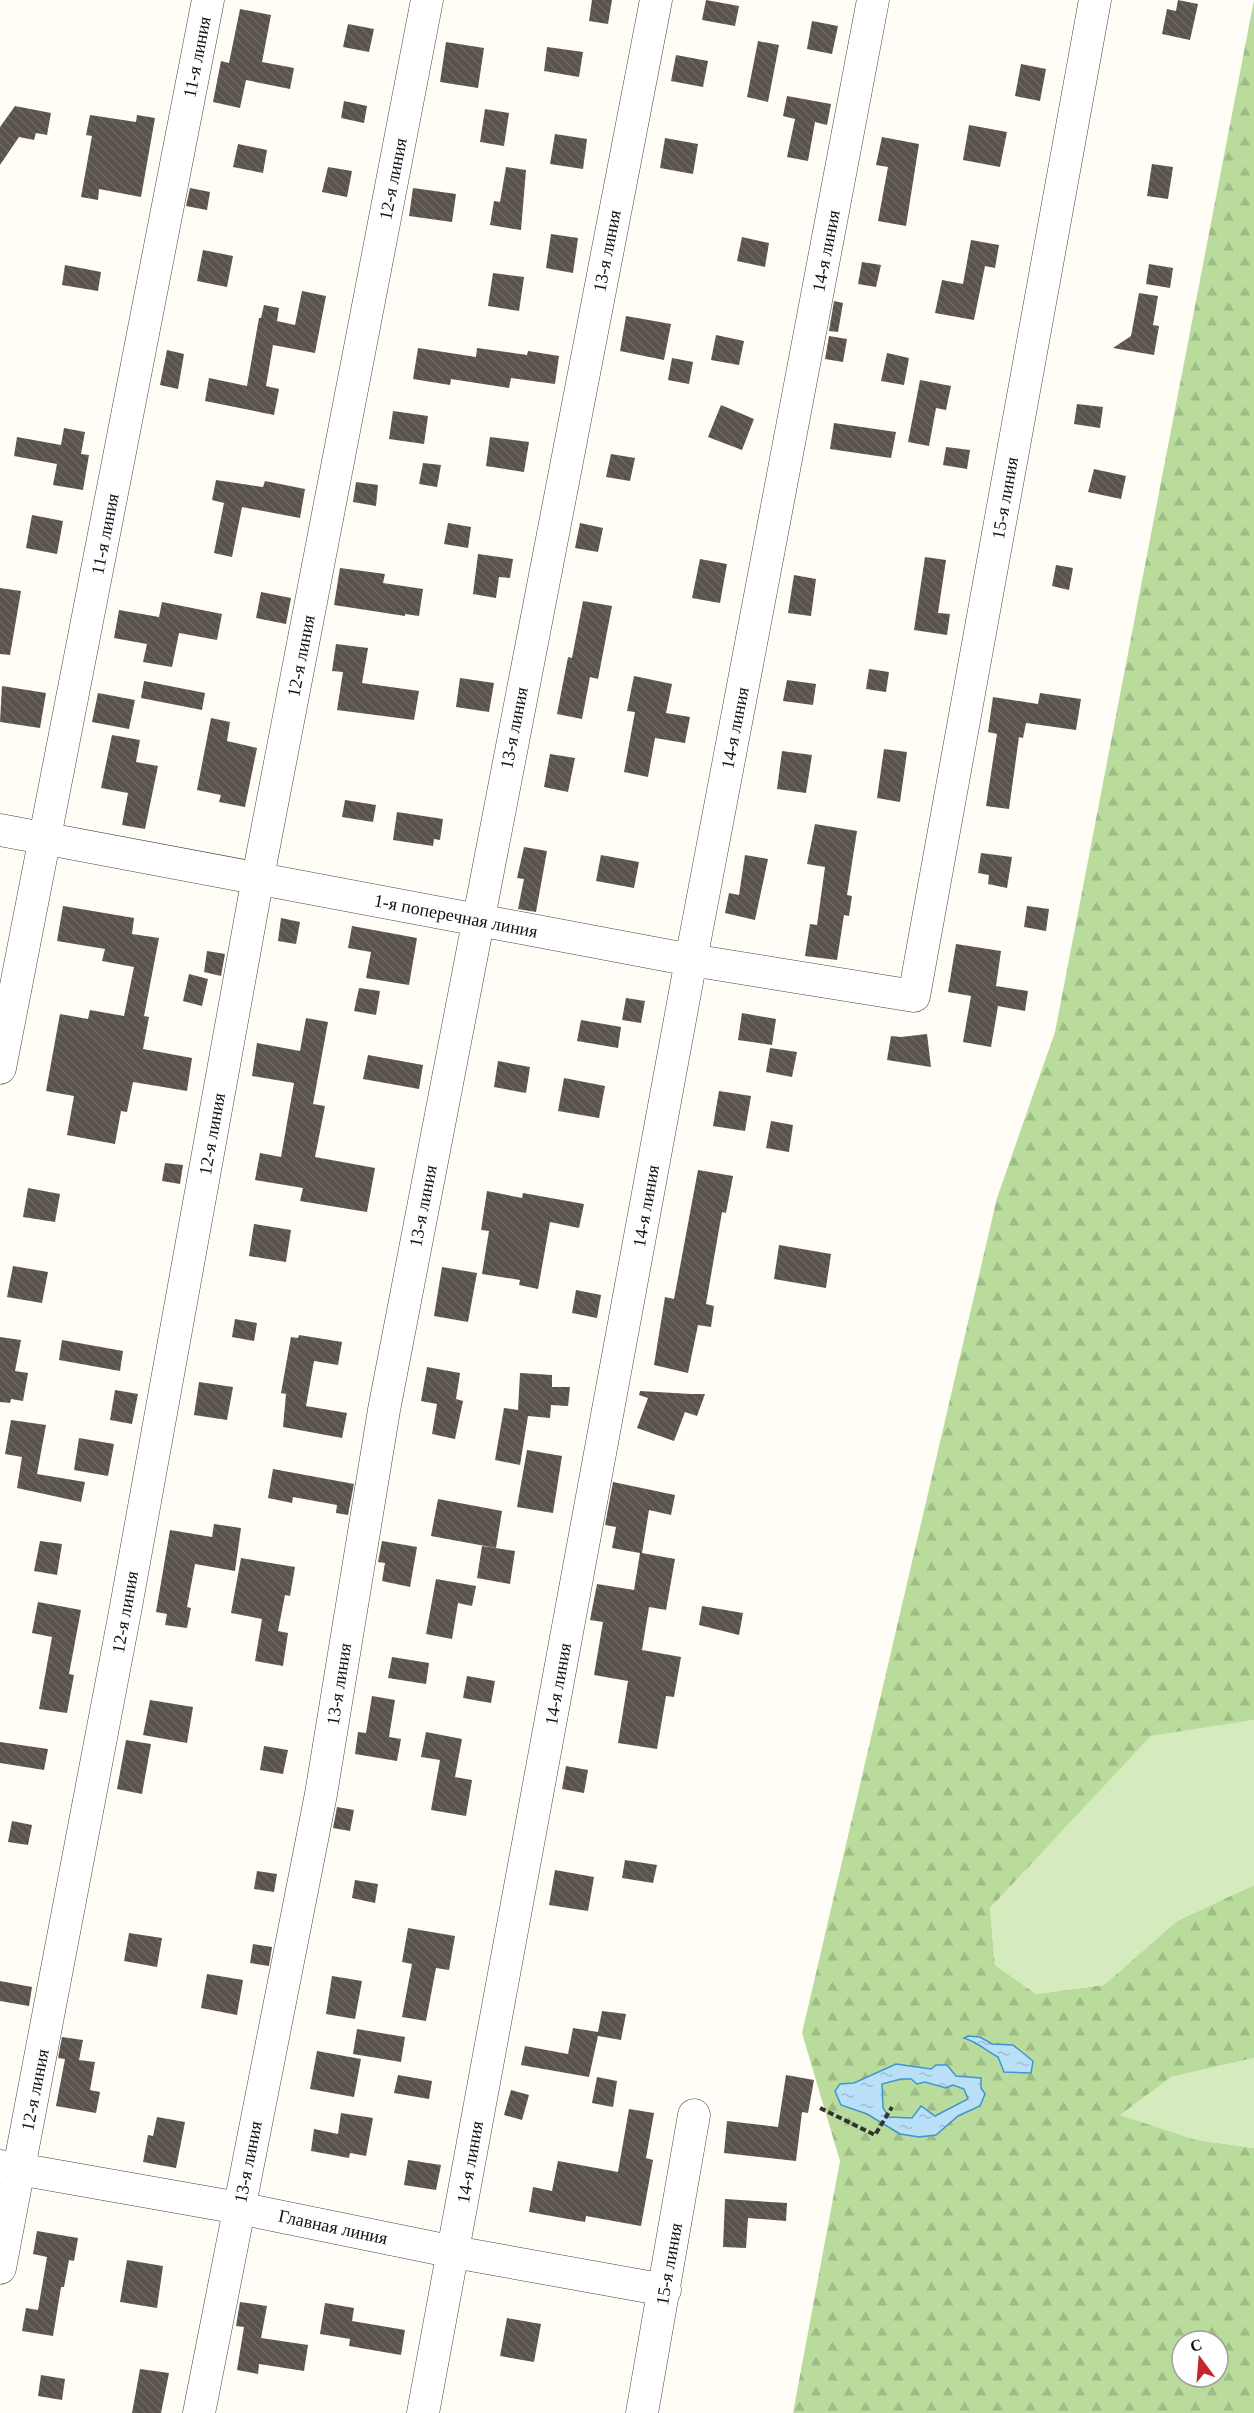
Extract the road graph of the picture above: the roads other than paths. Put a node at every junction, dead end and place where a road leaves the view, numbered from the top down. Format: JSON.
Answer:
{"nodes":[{"id":1,"x":208,"y":0,"type":"edge"},
{"id":2,"x":427,"y":0,"type":"edge"},
{"id":3,"x":656,"y":0,"type":"edge"},
{"id":4,"x":873,"y":0,"type":"edge"},
{"id":5,"x":1095,"y":0,"type":"edge"},
{"id":6,"x":0,"y":830,"type":"edge"},
{"id":7,"x":46,"y":837,"type":"junction"},
{"id":8,"x":258,"y":877,"type":"junction"},
{"id":9,"x":477,"y":921,"type":"junction"},
{"id":10,"x":691,"y":960,"type":"junction"},
{"id":11,"x":914,"y":996,"type":"joint"},
{"id":12,"x":0,"y":1068,"type":"edge"},
{"id":13,"x":694,"y":2115,"type":"dead end"},
{"id":14,"x":10,"y":2167,"type":"edge"},
{"id":15,"x":239,"y":2208,"type":"junction"},
{"id":16,"x":454,"y":2252,"type":"junction"},
{"id":17,"x":0,"y":2268,"type":"edge"},
{"id":18,"x":665,"y":2290,"type":"junction"},
{"id":19,"x":200,"y":2413,"type":"edge"},
{"id":20,"x":423,"y":2413,"type":"edge"},
{"id":21,"x":642,"y":2413,"type":"edge"}],
"edges":[{"from":1,"to":7,"type":"street","name":"11-я линия"},
{"from":2,"to":8,"type":"street","name":"12-я линия"},
{"from":3,"to":9,"type":"street","name":"13-я линия"},
{"from":4,"to":10,"type":"street","name":"14-я линия"},
{"from":5,"to":11,"type":"street","name":"15-я линия"},
{"from":6,"to":7,"type":"street","name":"1-я поперечная линия"},
{"from":7,"to":8,"type":"street","name":"1-я поперечная линия"},
{"from":7,"to":12,"type":"street","name":"11-я линия"},
{"from":8,"to":9,"type":"street","name":"1-я поперечная линия"},
{"from":8,"to":14,"type":"street","name":"12-я линия"},
{"from":9,"to":10,"type":"street","name":"1-я поперечная линия"},
{"from":9,"to":15,"type":"street","name":"13-я линия"},
{"from":10,"to":11,"type":"street","name":"1-я поперечная линия"},
{"from":10,"to":16,"type":"street","name":"14-я линия"},
{"from":13,"to":18,"type":"street","name":"15-я линия"},
{"from":14,"to":15,"type":"street","name":"Главная линия"},
{"from":14,"to":17,"type":"street","name":"12-я линия"},
{"from":15,"to":16,"type":"street","name":"Главная линия"},
{"from":15,"to":19,"type":"street","name":"13-я линия"},
{"from":16,"to":18,"type":"street","name":"Главная линия"},
{"from":16,"to":20,"type":"street","name":"14-я линия"},
{"from":18,"to":21,"type":"street","name":"15-я линия"}]}
